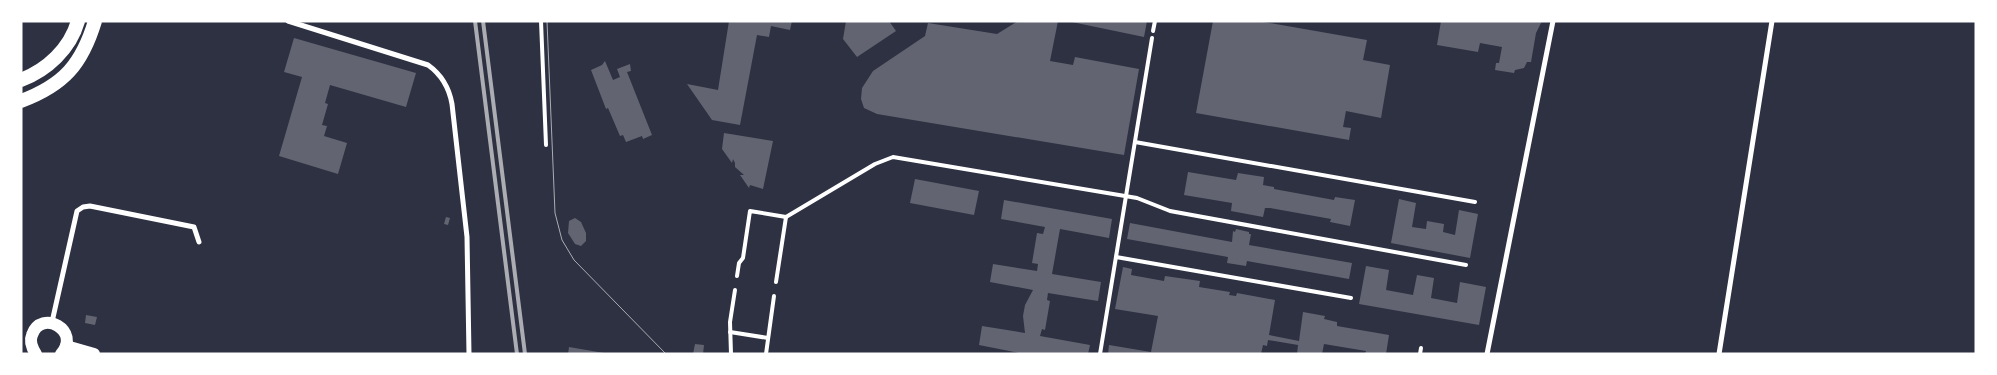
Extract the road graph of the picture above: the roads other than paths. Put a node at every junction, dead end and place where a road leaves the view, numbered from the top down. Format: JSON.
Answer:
{"nodes":[{"id":1,"x":78,"y":21,"type":"edge"},
{"id":2,"x":95,"y":21,"type":"edge"},
{"id":3,"x":288,"y":21,"type":"edge"},
{"id":4,"x":541,"y":21,"type":"edge"},
{"id":5,"x":1155,"y":21,"type":"edge"},
{"id":6,"x":1553,"y":21,"type":"edge"},
{"id":7,"x":1772,"y":21,"type":"edge"},
{"id":8,"x":1153,"y":31,"type":"dead end"},
{"id":9,"x":1152,"y":38,"type":"dead end"},
{"id":10,"x":21,"y":80,"type":"edge"},
{"id":11,"x":21,"y":101,"type":"edge"},
{"id":12,"x":1135,"y":142,"type":"junction"},
{"id":13,"x":546,"y":145,"type":"dead end"},
{"id":14,"x":1126,"y":196,"type":"junction"},
{"id":15,"x":1475,"y":202,"type":"dead end"},
{"id":16,"x":786,"y":217,"type":"junction"},
{"id":17,"x":199,"y":242,"type":"dead end"},
{"id":18,"x":1116,"y":257,"type":"junction"},
{"id":19,"x":1466,"y":265,"type":"dead end"},
{"id":20,"x":737,"y":276,"type":"dead end"},
{"id":21,"x":776,"y":282,"type":"dead end"},
{"id":22,"x":735,"y":290,"type":"dead end"},
{"id":23,"x":774,"y":296,"type":"dead end"},
{"id":24,"x":1351,"y":298,"type":"dead end"},
{"id":25,"x":52,"y":323,"type":"junction"},
{"id":26,"x":730,"y":332,"type":"junction"},
{"id":27,"x":768,"y":338,"type":"junction"},
{"id":28,"x":26,"y":339,"type":"edge"},
{"id":29,"x":1421,"y":348,"type":"dead end"},
{"id":30,"x":64,"y":350,"type":"edge"},
{"id":31,"x":36,"y":354,"type":"edge"},
{"id":32,"x":94,"y":354,"type":"edge"},
{"id":33,"x":469,"y":354,"type":"edge"},
{"id":34,"x":731,"y":354,"type":"edge"},
{"id":35,"x":766,"y":354,"type":"edge"},
{"id":36,"x":1100,"y":354,"type":"edge"},
{"id":37,"x":1420,"y":354,"type":"edge"},
{"id":38,"x":1487,"y":354,"type":"edge"},
{"id":39,"x":1719,"y":354,"type":"edge"}],
"edges":[{"from":1,"to":10,"type":"highway"},
{"from":2,"to":11,"type":"highway"},
{"from":3,"to":33,"type":"street"},
{"from":4,"to":13,"type":"lane"},
{"from":5,"to":8,"type":"lane"},
{"from":6,"to":38,"type":"street"},
{"from":7,"to":39,"type":"street"},
{"from":9,"to":12,"type":"lane"},
{"from":12,"to":14,"type":"lane"},
{"from":12,"to":15,"type":"lane"},
{"from":14,"to":16,"type":"lane"},
{"from":14,"to":18,"type":"lane"},
{"from":14,"to":19,"type":"lane"},
{"from":16,"to":20,"type":"lane"},
{"from":16,"to":21,"type":"lane"},
{"from":17,"to":25,"type":"street"},
{"from":18,"to":24,"type":"lane"},
{"from":18,"to":36,"type":"lane"},
{"from":22,"to":26,"type":"lane"},
{"from":23,"to":27,"type":"lane"},
{"from":25,"to":28,"type":"main road"},
{"from":25,"to":30,"type":"main road"},
{"from":26,"to":27,"type":"lane"},
{"from":26,"to":34,"type":"lane"},
{"from":27,"to":35,"type":"lane"},
{"from":28,"to":31,"type":"main road"},
{"from":29,"to":37,"type":"lane"},
{"from":30,"to":32,"type":"main road"}]}
